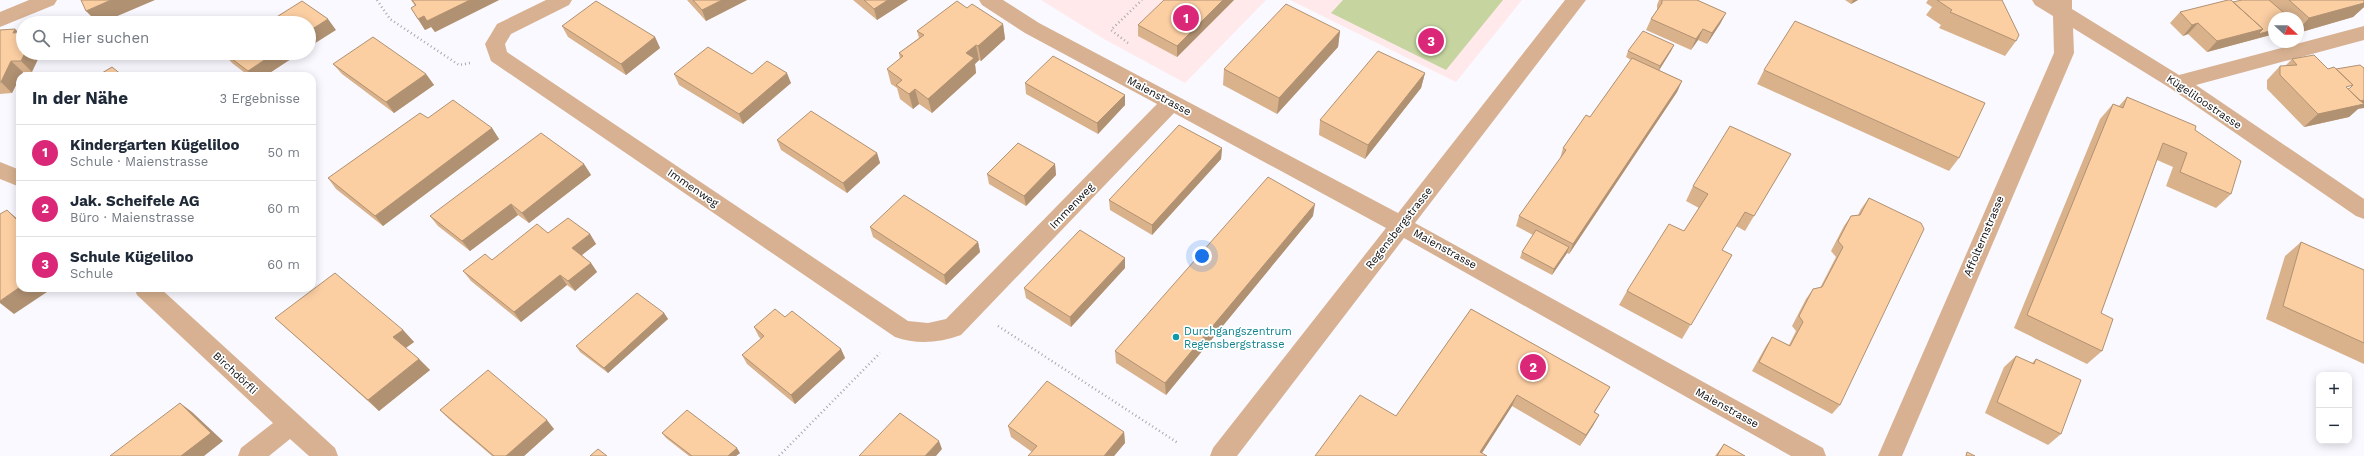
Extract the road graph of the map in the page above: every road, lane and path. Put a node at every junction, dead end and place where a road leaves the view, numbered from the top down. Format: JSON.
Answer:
{"nodes":[{"id":1,"x":47,"y":0,"type":"edge"},
{"id":2,"x":377,"y":0,"type":"edge"},
{"id":3,"x":562,"y":0,"type":"edge"},
{"id":4,"x":989,"y":0,"type":"edge"},
{"id":5,"x":1142,"y":0,"type":"edge"},
{"id":6,"x":1576,"y":0,"type":"edge"},
{"id":7,"x":2042,"y":0,"type":"edge"},
{"id":8,"x":2061,"y":7,"type":"edge"},
{"id":9,"x":0,"y":20,"type":"edge"},
{"id":10,"x":2364,"y":34,"type":"edge"},
{"id":11,"x":1133,"y":47,"type":"dead end"},
{"id":12,"x":498,"y":56,"type":"junction"},
{"id":13,"x":2177,"y":83,"type":"junction"},
{"id":14,"x":1171,"y":103,"type":"junction"},
{"id":15,"x":0,"y":170,"type":"edge"},
{"id":16,"x":16,"y":177,"type":"edge"},
{"id":17,"x":2364,"y":210,"type":"edge"},
{"id":18,"x":1401,"y":225,"type":"junction"},
{"id":19,"x":149,"y":292,"type":"edge"},
{"id":20,"x":973,"y":309,"type":"junction"},
{"id":21,"x":903,"y":330,"type":"junction"},
{"id":22,"x":290,"y":424,"type":"junction"},
{"id":23,"x":1178,"y":443,"type":"dead end"},
{"id":24,"x":250,"y":456,"type":"edge"},
{"id":25,"x":326,"y":456,"type":"edge"},
{"id":26,"x":779,"y":456,"type":"edge"},
{"id":27,"x":1222,"y":456,"type":"edge"},
{"id":28,"x":1814,"y":456,"type":"edge"},
{"id":29,"x":1890,"y":456,"type":"edge"}],
"edges":[{"from":1,"to":9,"type":"street"},
{"from":2,"to":12,"type":"path"},
{"from":3,"to":12,"type":"street"},
{"from":4,"to":14,"type":"street","name":"Maienstrasse"},
{"from":5,"to":11,"type":"path"},
{"from":6,"to":18,"type":"street","name":"Regensbergstrasse"},
{"from":7,"to":8,"type":"street","name":"Kügeliloostrasse"},
{"from":8,"to":13,"type":"street","name":"Kügeliloostrasse"},
{"from":8,"to":29,"type":"street","name":"Affolternstrasse"},
{"from":10,"to":13,"type":"street"},
{"from":12,"to":21,"type":"street","name":"Immenweg"},
{"from":13,"to":17,"type":"street","name":"Kügeliloostrasse"},
{"from":14,"to":18,"type":"street","name":"Maienstrasse"},
{"from":14,"to":20,"type":"street","name":"Immenweg"},
{"from":15,"to":16,"type":"street"},
{"from":18,"to":27,"type":"street","name":"Regensbergstrasse"},
{"from":18,"to":28,"type":"street","name":"Maienstrasse"},
{"from":19,"to":22,"type":"street","name":"Birchdörfli"},
{"from":20,"to":21,"type":"street","name":"Immenweg"},
{"from":20,"to":23,"type":"path"},
{"from":21,"to":26,"type":"path"},
{"from":22,"to":24,"type":"street"},
{"from":22,"to":25,"type":"street","name":"Birchdörfli"}]}
